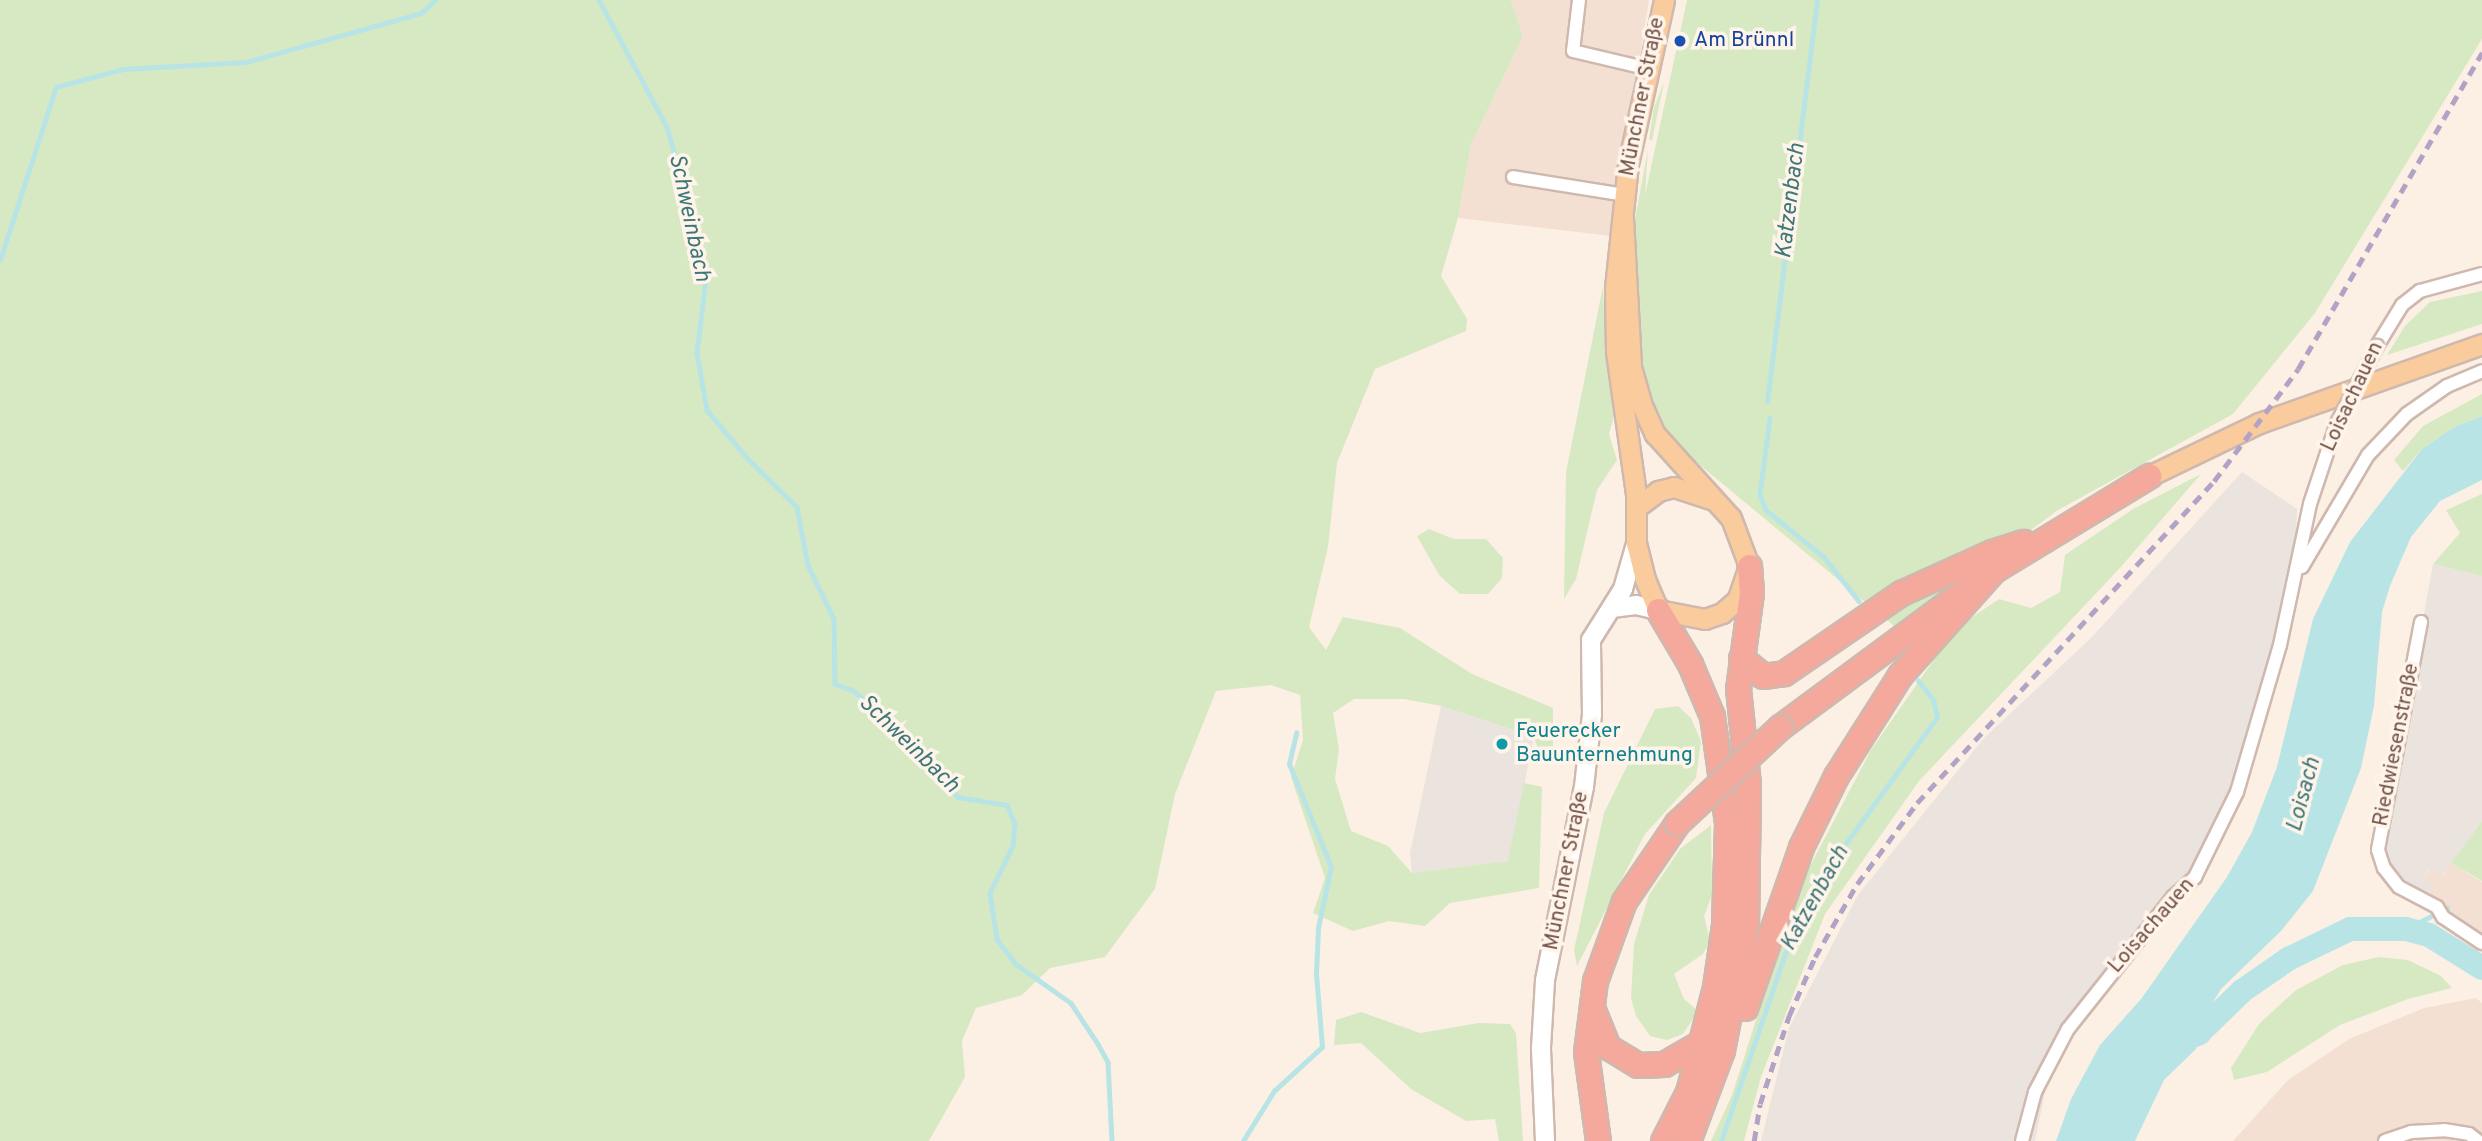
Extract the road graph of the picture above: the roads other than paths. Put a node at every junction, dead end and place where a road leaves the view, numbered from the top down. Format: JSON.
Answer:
{"nodes":[{"id":1,"x":1579,"y":0,"type":"edge"},
{"id":2,"x":1664,"y":0,"type":"edge"},
{"id":3,"x":1645,"y":68,"type":"junction"},
{"id":4,"x":1513,"y":177,"type":"dead end"},
{"id":5,"x":1625,"y":195,"type":"junction"},
{"id":6,"x":1623,"y":218,"type":"junction"},
{"id":7,"x":2482,"y":274,"type":"edge"},
{"id":8,"x":2482,"y":344,"type":"edge"},
{"id":9,"x":2482,"y":371,"type":"edge"},
{"id":10,"x":2149,"y":477,"type":"joint"},
{"id":11,"x":1720,"y":503,"type":"junction"},
{"id":12,"x":1637,"y":507,"type":"junction"},
{"id":13,"x":2046,"y":535,"type":"junction"},
{"id":14,"x":1636,"y":544,"type":"junction"},
{"id":15,"x":1749,"y":566,"type":"junction"},
{"id":16,"x":1992,"y":572,"type":"junction"},
{"id":17,"x":2296,"y":579,"type":"junction"},
{"id":18,"x":1612,"y":608,"type":"junction"},
{"id":19,"x":1658,"y":610,"type":"junction"},
{"id":20,"x":2421,"y":621,"type":"dead end"},
{"id":21,"x":1741,"y":658,"type":"junction"},
{"id":22,"x":2482,"y":943,"type":"edge"},
{"id":23,"x":1591,"y":1004,"type":"junction"},
{"id":24,"x":1711,"y":1046,"type":"junction"},
{"id":25,"x":1545,"y":1141,"type":"edge"},
{"id":26,"x":1598,"y":1141,"type":"edge"},
{"id":27,"x":1664,"y":1141,"type":"edge"},
{"id":28,"x":1688,"y":1141,"type":"edge"},
{"id":29,"x":2022,"y":1141,"type":"edge"},
{"id":30,"x":2385,"y":1141,"type":"edge"},
{"id":31,"x":2478,"y":1141,"type":"edge"}],
"edges":[{"from":1,"to":3,"type":"street"},
{"from":2,"to":3,"type":"main road","name":"Münchner Straße"},
{"from":3,"to":5,"type":"main road","name":"Münchner Straße"},
{"from":4,"to":5,"type":"street","name":"Münchner Straße"},
{"from":5,"to":6,"type":"main road","name":"Münchner Straße"},
{"from":6,"to":11,"type":"main road"},
{"from":6,"to":12,"type":"main road"},
{"from":7,"to":17,"type":"street","name":"Loisachauen","bridge":true},
{"from":8,"to":10,"type":"main road"},
{"from":9,"to":17,"type":"street","name":"Loisachauen"},
{"from":10,"to":13,"type":"highway"},
{"from":11,"to":12,"type":"main road"},
{"from":11,"to":15,"type":"main road"},
{"from":12,"to":14,"type":"main road"},
{"from":13,"to":16,"type":"highway"},
{"from":13,"to":21,"type":"highway"},
{"from":14,"to":18,"type":"street","name":"Münchner Straße"},
{"from":14,"to":19,"type":"main road"},
{"from":15,"to":19,"type":"main road"},
{"from":15,"to":21,"type":"highway"},
{"from":16,"to":23,"type":"highway","bridge":true},
{"from":16,"to":24,"type":"highway"},
{"from":17,"to":29,"type":"street","name":"Loisachauen"},
{"from":18,"to":19,"type":"street"},
{"from":18,"to":25,"type":"street","name":"Münchner Straße"},
{"from":19,"to":24,"type":"highway"},
{"from":20,"to":22,"type":"street","name":"Riedwiesenstraße"},
{"from":21,"to":24,"type":"highway"},
{"from":23,"to":24,"type":"highway"},
{"from":23,"to":26,"type":"highway"},
{"from":24,"to":27,"type":"highway"},
{"from":24,"to":28,"type":"highway"},
{"from":30,"to":31,"type":"street"}]}
